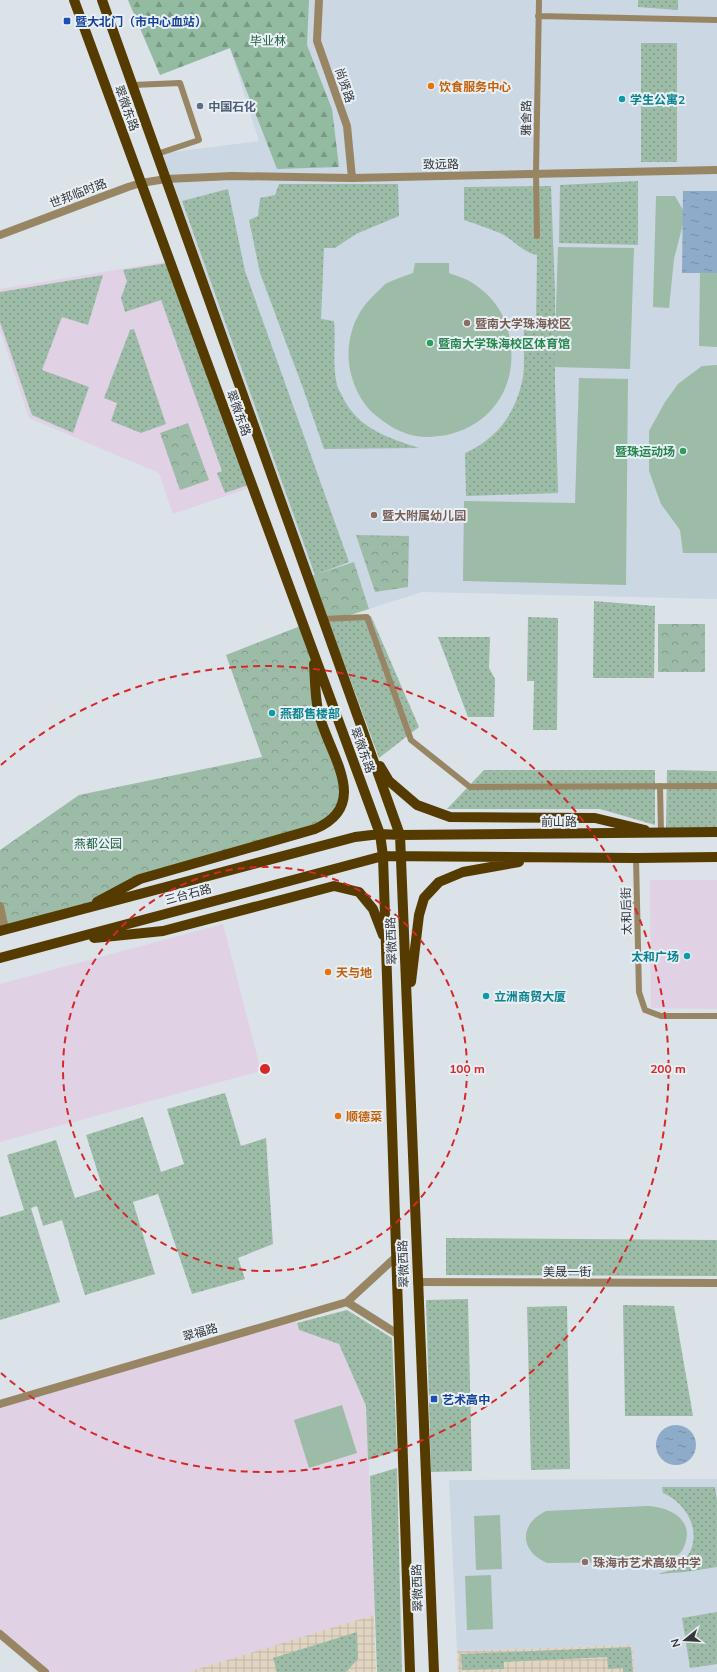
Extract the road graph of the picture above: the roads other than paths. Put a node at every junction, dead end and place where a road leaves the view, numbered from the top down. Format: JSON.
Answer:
{"nodes":[{"id":1,"x":74,"y":0,"type":"edge"},
{"id":2,"x":102,"y":0,"type":"edge"},
{"id":3,"x":319,"y":0,"type":"edge"},
{"id":4,"x":539,"y":0,"type":"edge"},
{"id":5,"x":538,"y":16,"type":"junction"},
{"id":6,"x":717,"y":20,"type":"edge"},
{"id":7,"x":133,"y":86,"type":"junction"},
{"id":8,"x":157,"y":154,"type":"junction"},
{"id":9,"x":717,"y":170,"type":"edge"},
{"id":10,"x":536,"y":173,"type":"junction"},
{"id":11,"x":352,"y":178,"type":"junction"},
{"id":12,"x":166,"y":179,"type":"junction"},
{"id":13,"x":141,"y":183,"type":"junction"},
{"id":14,"x":0,"y":235,"type":"edge"},
{"id":15,"x":537,"y":236,"type":"dead end"},
{"id":16,"x":323,"y":619,"type":"junction"},
{"id":17,"x":313,"y":650,"type":"junction"},
{"id":18,"x":371,"y":753,"type":"junction"},
{"id":19,"x":660,"y":786,"type":"junction"},
{"id":20,"x":717,"y":786,"type":"edge"},
{"id":21,"x":717,"y":832,"type":"edge"},
{"id":22,"x":661,"y":833,"type":"junction"},
{"id":23,"x":380,"y":834,"type":"junction"},
{"id":24,"x":400,"y":835,"type":"junction"},
{"id":25,"x":383,"y":856,"type":"junction"},
{"id":26,"x":401,"y":856,"type":"junction"},
{"id":27,"x":545,"y":857,"type":"junction"},
{"id":28,"x":717,"y":857,"type":"edge"},
{"id":29,"x":636,"y":858,"type":"junction"},
{"id":30,"x":0,"y":906,"type":"edge"},
{"id":31,"x":81,"y":910,"type":"junction"},
{"id":32,"x":2,"y":930,"type":"edge"},
{"id":33,"x":62,"y":942,"type":"junction"},
{"id":34,"x":386,"y":943,"type":"junction"},
{"id":35,"x":0,"y":958,"type":"edge"},
{"id":36,"x":407,"y":1012,"type":"junction"},
{"id":37,"x":717,"y":1016,"type":"edge"},
{"id":38,"x":397,"y":1256,"type":"junction"},
{"id":39,"x":417,"y":1282,"type":"junction"},
{"id":40,"x":717,"y":1284,"type":"edge"},
{"id":41,"x":347,"y":1302,"type":"junction"},
{"id":42,"x":399,"y":1335,"type":"junction"},
{"id":43,"x":0,"y":1404,"type":"edge"},
{"id":44,"x":0,"y":1634,"type":"edge"},
{"id":45,"x":45,"y":1672,"type":"edge"},
{"id":46,"x":410,"y":1672,"type":"edge"},
{"id":47,"x":434,"y":1672,"type":"edge"}],
"edges":[{"from":1,"to":13,"type":"main road","name":"翠微东路"},
{"from":2,"to":7,"type":"main road","name":"翠微东路"},
{"from":3,"to":11,"type":"street","name":"尚贤路"},
{"from":4,"to":5,"type":"lane","name":"雅舍路"},
{"from":5,"to":6,"type":"lane"},
{"from":5,"to":10,"type":"lane","name":"雅舍路"},
{"from":7,"to":8,"type":"main road","name":"翠微东路"},
{"from":7,"to":8,"type":"lane"},
{"from":8,"to":12,"type":"main road","name":"翠微东路"},
{"from":9,"to":10,"type":"street","name":"致远路"},
{"from":10,"to":11,"type":"street","name":"致远路"},
{"from":10,"to":15,"type":"lane","name":"雅舍路"},
{"from":11,"to":12,"type":"street","name":"致远路"},
{"from":12,"to":13,"type":"street","name":"世邦临时路"},
{"from":12,"to":16,"type":"main road","name":"翠微东路"},
{"from":13,"to":14,"type":"street","name":"世邦临时路"},
{"from":13,"to":17,"type":"main road","name":"翠微东路"},
{"from":16,"to":18,"type":"main road","name":"翠微东路"},
{"from":16,"to":19,"type":"lane"},
{"from":17,"to":23,"type":"main road","name":"翠微东路"},
{"from":17,"to":31,"type":"main road"},
{"from":18,"to":22,"type":"main road"},
{"from":18,"to":24,"type":"main road","name":"翠微东路"},
{"from":19,"to":20,"type":"lane"},
{"from":19,"to":22,"type":"lane"},
{"from":21,"to":22,"type":"main road","name":"前山路"},
{"from":22,"to":24,"type":"main road","name":"前山路"},
{"from":23,"to":24,"type":"main road","name":"前山路"},
{"from":23,"to":25,"type":"main road","name":"翠微东路"},
{"from":23,"to":31,"type":"main road","name":"三台石路"},
{"from":24,"to":26,"type":"main road","name":"翠微东路"},
{"from":25,"to":26,"type":"main road","name":"三台石路"},
{"from":25,"to":33,"type":"main road","name":"三台石路"},
{"from":25,"to":34,"type":"main road","name":"翠微西路"},
{"from":26,"to":27,"type":"main road"},
{"from":26,"to":36,"type":"main road","name":"翠微西路"},
{"from":27,"to":29,"type":"main road"},
{"from":27,"to":36,"type":"main road"},
{"from":28,"to":29,"type":"main road"},
{"from":29,"to":37,"type":"lane","name":"太和后街"},
{"from":30,"to":32,"type":"street"},
{"from":31,"to":32,"type":"main road","name":"三台石路"},
{"from":33,"to":34,"type":"main road"},
{"from":33,"to":35,"type":"main road","name":"三台石路"},
{"from":34,"to":38,"type":"main road","name":"翠微西路"},
{"from":36,"to":39,"type":"main road","name":"翠微西路"},
{"from":38,"to":41,"type":"street"},
{"from":38,"to":42,"type":"main road","name":"翠微西路"},
{"from":39,"to":40,"type":"street","name":"美晟一街"},
{"from":39,"to":47,"type":"main road","name":"翠微西路"},
{"from":41,"to":42,"type":"street"},
{"from":41,"to":43,"type":"street","name":"翠福路"},
{"from":42,"to":46,"type":"main road","name":"翠微西路"},
{"from":44,"to":45,"type":"street"}]}
